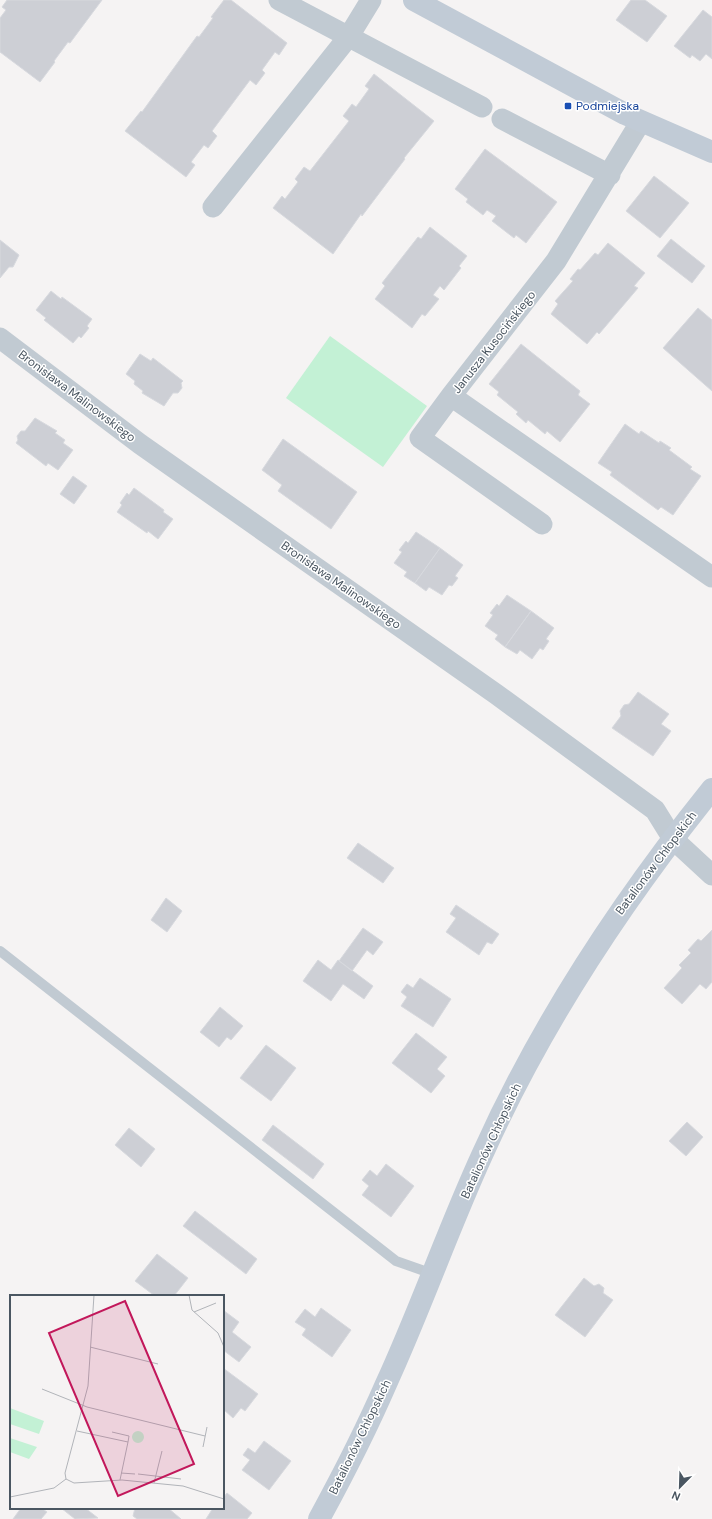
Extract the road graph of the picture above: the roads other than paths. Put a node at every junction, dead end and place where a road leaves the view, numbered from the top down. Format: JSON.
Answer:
{"nodes":[{"id":1,"x":280,"y":0,"type":"edge"},
{"id":2,"x":371,"y":0,"type":"edge"},
{"id":3,"x":414,"y":0,"type":"edge"},
{"id":4,"x":349,"y":36,"type":"junction"},
{"id":5,"x":482,"y":107,"type":"dead end"},
{"id":6,"x":502,"y":119,"type":"dead end"},
{"id":7,"x":642,"y":121,"type":"junction"},
{"id":8,"x":712,"y":152,"type":"edge"},
{"id":9,"x":610,"y":175,"type":"junction"},
{"id":10,"x":213,"y":207,"type":"dead end"},
{"id":11,"x":0,"y":338,"type":"edge"},
{"id":12,"x":451,"y":396,"type":"junction"},
{"id":13,"x":542,"y":524,"type":"dead end"},
{"id":14,"x":712,"y":577,"type":"edge"},
{"id":15,"x":712,"y":789,"type":"edge"},
{"id":16,"x":673,"y":839,"type":"junction"},
{"id":17,"x":712,"y":875,"type":"edge"},
{"id":18,"x":0,"y":951,"type":"edge"},
{"id":19,"x":433,"y":1274,"type":"junction"},
{"id":20,"x":319,"y":1519,"type":"edge"}],
"edges":[{"from":1,"to":4,"type":"street"},
{"from":2,"to":4,"type":"street"},
{"from":3,"to":7,"type":"street"},
{"from":4,"to":5,"type":"street"},
{"from":4,"to":10,"type":"street"},
{"from":6,"to":9,"type":"street"},
{"from":7,"to":8,"type":"street"},
{"from":7,"to":9,"type":"street","name":"Janusza Kusocińskiego"},
{"from":9,"to":12,"type":"street","name":"Janusza Kusocińskiego"},
{"from":11,"to":16,"type":"street","name":"Bronisława Malinowskiego"},
{"from":12,"to":13,"type":"street"},
{"from":12,"to":14,"type":"street","name":"Janusza Kusocińskiego"},
{"from":15,"to":16,"type":"street","name":"Batalionów Chłopskich"},
{"from":16,"to":17,"type":"street","name":"Bronisława Malinowskiego"},
{"from":16,"to":19,"type":"street","name":"Batalionów Chłopskich"},
{"from":18,"to":19,"type":"lane"},
{"from":19,"to":20,"type":"street","name":"Batalionów Chłopskich"}]}
